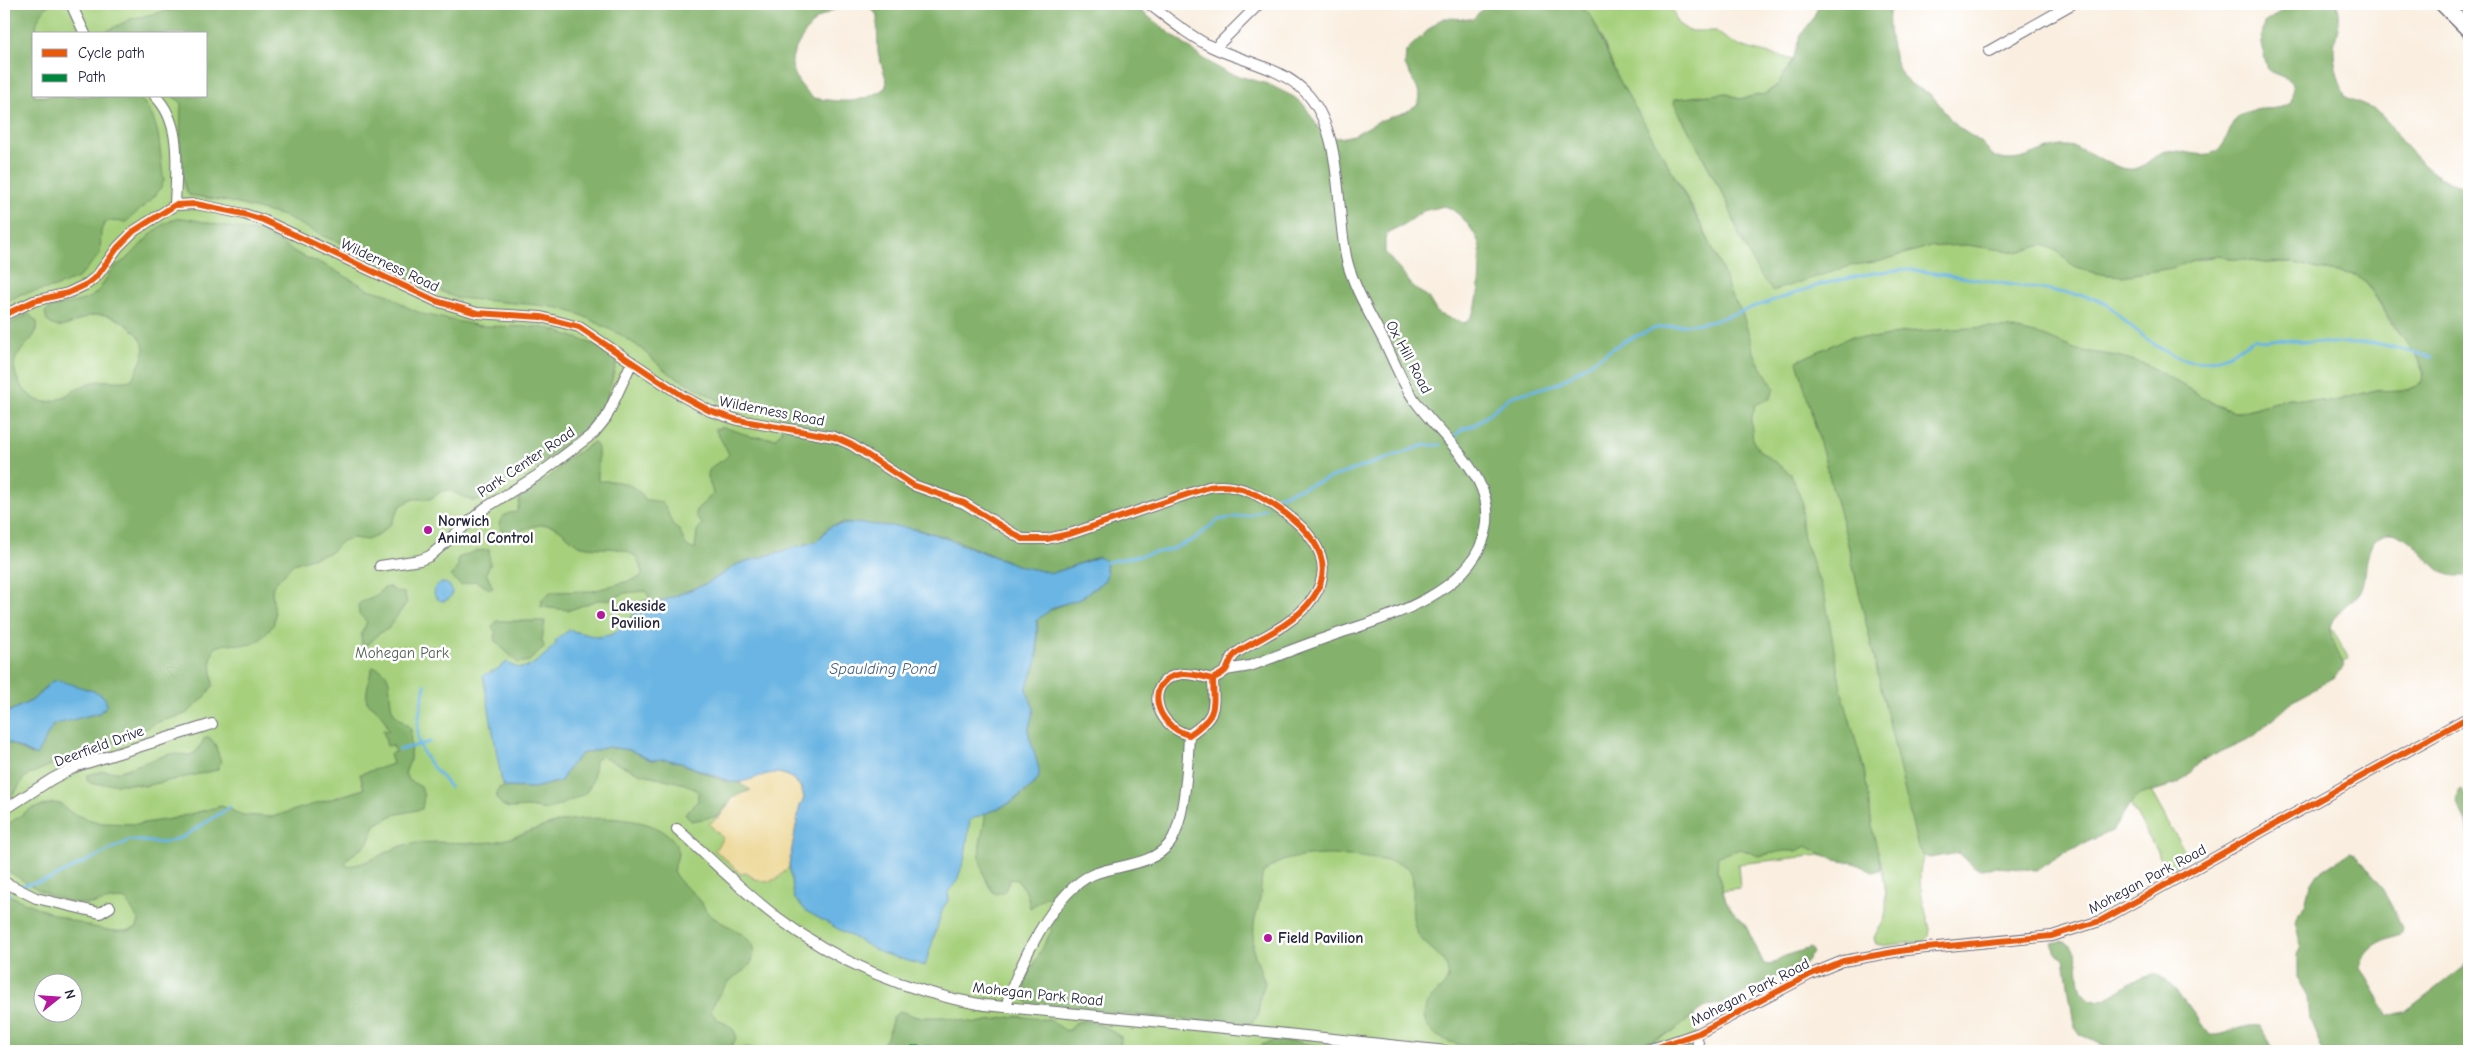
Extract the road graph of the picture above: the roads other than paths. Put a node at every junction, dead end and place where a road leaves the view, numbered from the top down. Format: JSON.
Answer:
{"nodes":[{"id":1,"x":70,"y":4,"type":"edge"},
{"id":2,"x":1149,"y":4,"type":"edge"},
{"id":3,"x":1259,"y":4,"type":"edge"},
{"id":4,"x":2072,"y":4,"type":"edge"},
{"id":5,"x":2444,"y":4,"type":"edge"},
{"id":6,"x":2469,"y":30,"type":"edge"},
{"id":7,"x":84,"y":32,"type":"edge"},
{"id":8,"x":1214,"y":48,"type":"junction"},
{"id":9,"x":1989,"y":51,"type":"dead end"},
{"id":10,"x":157,"y":98,"type":"edge"},
{"id":11,"x":175,"y":205,"type":"junction"},
{"id":12,"x":4,"y":315,"type":"edge"},
{"id":13,"x":632,"y":362,"type":"junction"},
{"id":14,"x":380,"y":566,"type":"dead end"},
{"id":15,"x":1226,"y":670,"type":"junction"},
{"id":16,"x":1213,"y":679,"type":"junction"},
{"id":17,"x":2469,"y":717,"type":"edge"},
{"id":18,"x":212,"y":724,"type":"dead end"},
{"id":19,"x":1189,"y":735,"type":"junction"},
{"id":20,"x":4,"y":810,"type":"edge"},
{"id":21,"x":677,"y":829,"type":"dead end"},
{"id":22,"x":4,"y":882,"type":"edge"},
{"id":23,"x":110,"y":907,"type":"dead end"},
{"id":24,"x":1006,"y":1007,"type":"junction"},
{"id":25,"x":1695,"y":1035,"type":"junction"},
{"id":26,"x":1446,"y":1051,"type":"edge"},
{"id":27,"x":1646,"y":1051,"type":"edge"},
{"id":28,"x":1701,"y":1051,"type":"edge"}],
"edges":[{"from":1,"to":7,"type":"street"},
{"from":2,"to":8,"type":"street","name":"Ox Hill Road"},
{"from":3,"to":8,"type":"street"},
{"from":4,"to":9,"type":"street"},
{"from":5,"to":6,"type":"main road"},
{"from":8,"to":15,"type":"street","name":"Ox Hill Road"},
{"from":10,"to":11,"type":"street"},
{"from":11,"to":12,"type":"street"},
{"from":11,"to":13,"type":"street","name":"Wilderness Road"},
{"from":13,"to":14,"type":"street","name":"Park Center Road"},
{"from":13,"to":15,"type":"street","name":"Wilderness Road"},
{"from":15,"to":16,"type":"street","name":"Wilderness Road"},
{"from":16,"to":19,"type":"street"},
{"from":16,"to":19,"type":"street"},
{"from":17,"to":25,"type":"street","name":"Mohegan Park Road"},
{"from":18,"to":20,"type":"street","name":"Deerfield Drive"},
{"from":19,"to":24,"type":"street"},
{"from":21,"to":24,"type":"street","name":"Mohegan Park Road"},
{"from":22,"to":23,"type":"street"},
{"from":24,"to":26,"type":"street","name":"Mohegan Park Road"},
{"from":25,"to":27,"type":"street","name":"Mohegan Park Road"},
{"from":25,"to":28,"type":"street"}]}
